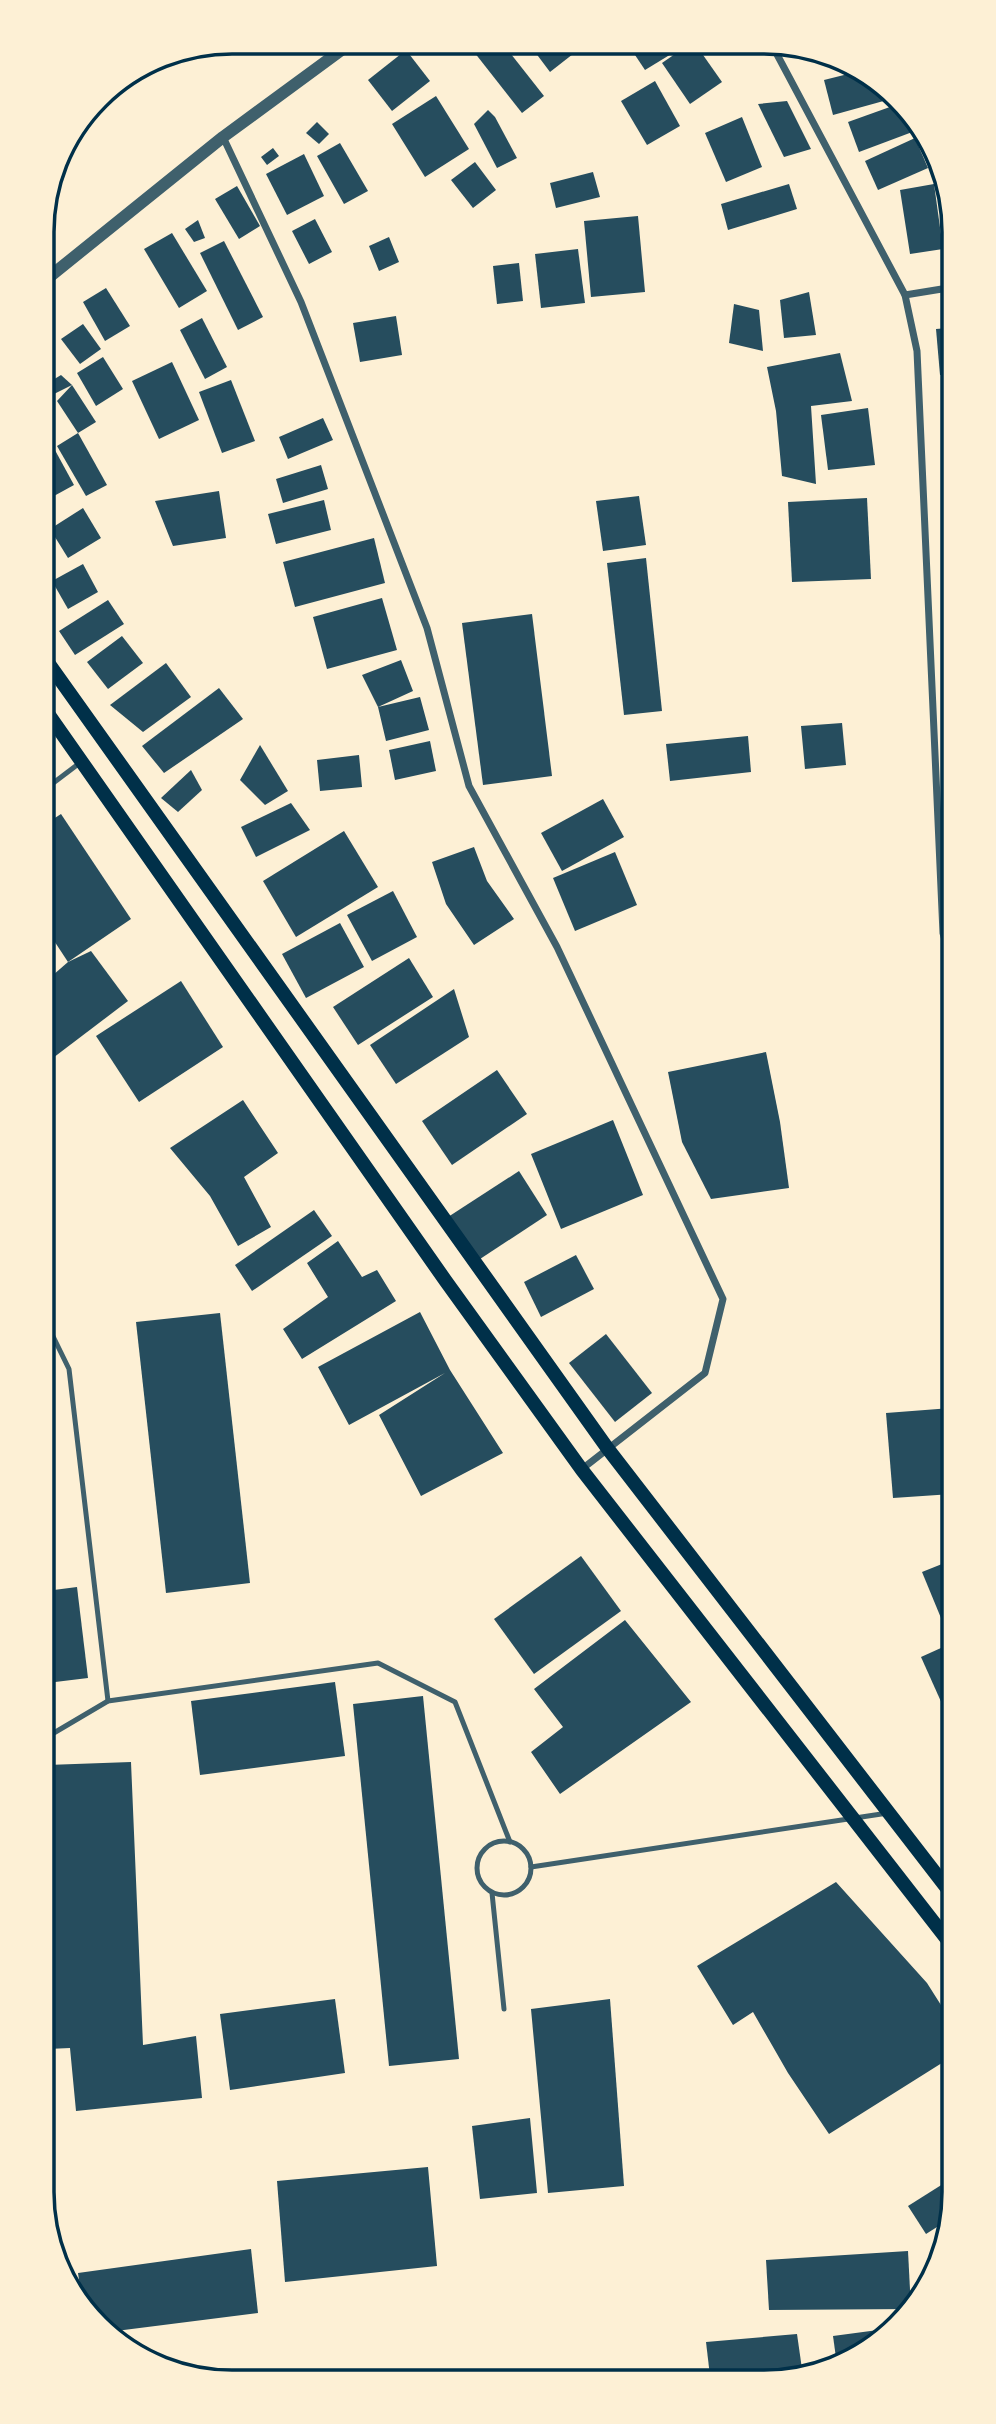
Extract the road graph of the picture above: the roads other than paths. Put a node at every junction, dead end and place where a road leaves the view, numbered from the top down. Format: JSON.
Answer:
{"nodes":[{"id":1,"x":336,"y":54,"type":"edge"},
{"id":2,"x":777,"y":55,"type":"edge"},
{"id":3,"x":223,"y":137,"type":"junction"},
{"id":4,"x":55,"y":272,"type":"edge"},
{"id":5,"x":942,"y":289,"type":"edge"},
{"id":6,"x":905,"y":295,"type":"junction"},
{"id":7,"x":55,"y":671,"type":"edge"},
{"id":8,"x":55,"y":724,"type":"edge"},
{"id":9,"x":81,"y":762,"type":"junction"},
{"id":10,"x":55,"y":782,"type":"edge"},
{"id":11,"x":942,"y":903,"type":"edge"},
{"id":12,"x":54,"y":1339,"type":"edge"},
{"id":13,"x":608,"y":1449,"type":"junction"},
{"id":14,"x":582,"y":1470,"type":"junction"},
{"id":15,"x":108,"y":1702,"type":"junction"},
{"id":16,"x":54,"y":1733,"type":"edge"},
{"id":17,"x":891,"y":1813,"type":"junction"},
{"id":18,"x":854,"y":1817,"type":"junction"},
{"id":19,"x":510,"y":1842,"type":"junction"},
{"id":20,"x":531,"y":1867,"type":"junction"},
{"id":21,"x":941,"y":1880,"type":"edge"},
{"id":22,"x":492,"y":1893,"type":"junction"},
{"id":23,"x":941,"y":1931,"type":"edge"},
{"id":24,"x":504,"y":2009,"type":"dead end"}],
"edges":[{"from":1,"to":3,"type":"street"},
{"from":2,"to":6,"type":"street"},
{"from":3,"to":4,"type":"street"},
{"from":3,"to":13,"type":"street"},
{"from":5,"to":6,"type":"street"},
{"from":6,"to":11,"type":"street"},
{"from":7,"to":13,"type":"main road"},
{"from":8,"to":9,"type":"main road"},
{"from":9,"to":10,"type":"lane"},
{"from":9,"to":14,"type":"main road"},
{"from":12,"to":15,"type":"lane"},
{"from":13,"to":14,"type":"street"},
{"from":13,"to":17,"type":"main road"},
{"from":14,"to":18,"type":"main road"},
{"from":15,"to":16,"type":"lane"},
{"from":15,"to":19,"type":"lane"},
{"from":17,"to":18,"type":"lane"},
{"from":17,"to":21,"type":"main road"},
{"from":18,"to":20,"type":"lane"},
{"from":18,"to":23,"type":"main road"},
{"from":19,"to":20,"type":"lane"},
{"from":19,"to":22,"type":"lane"},
{"from":20,"to":22,"type":"lane"},
{"from":22,"to":24,"type":"lane"}]}
